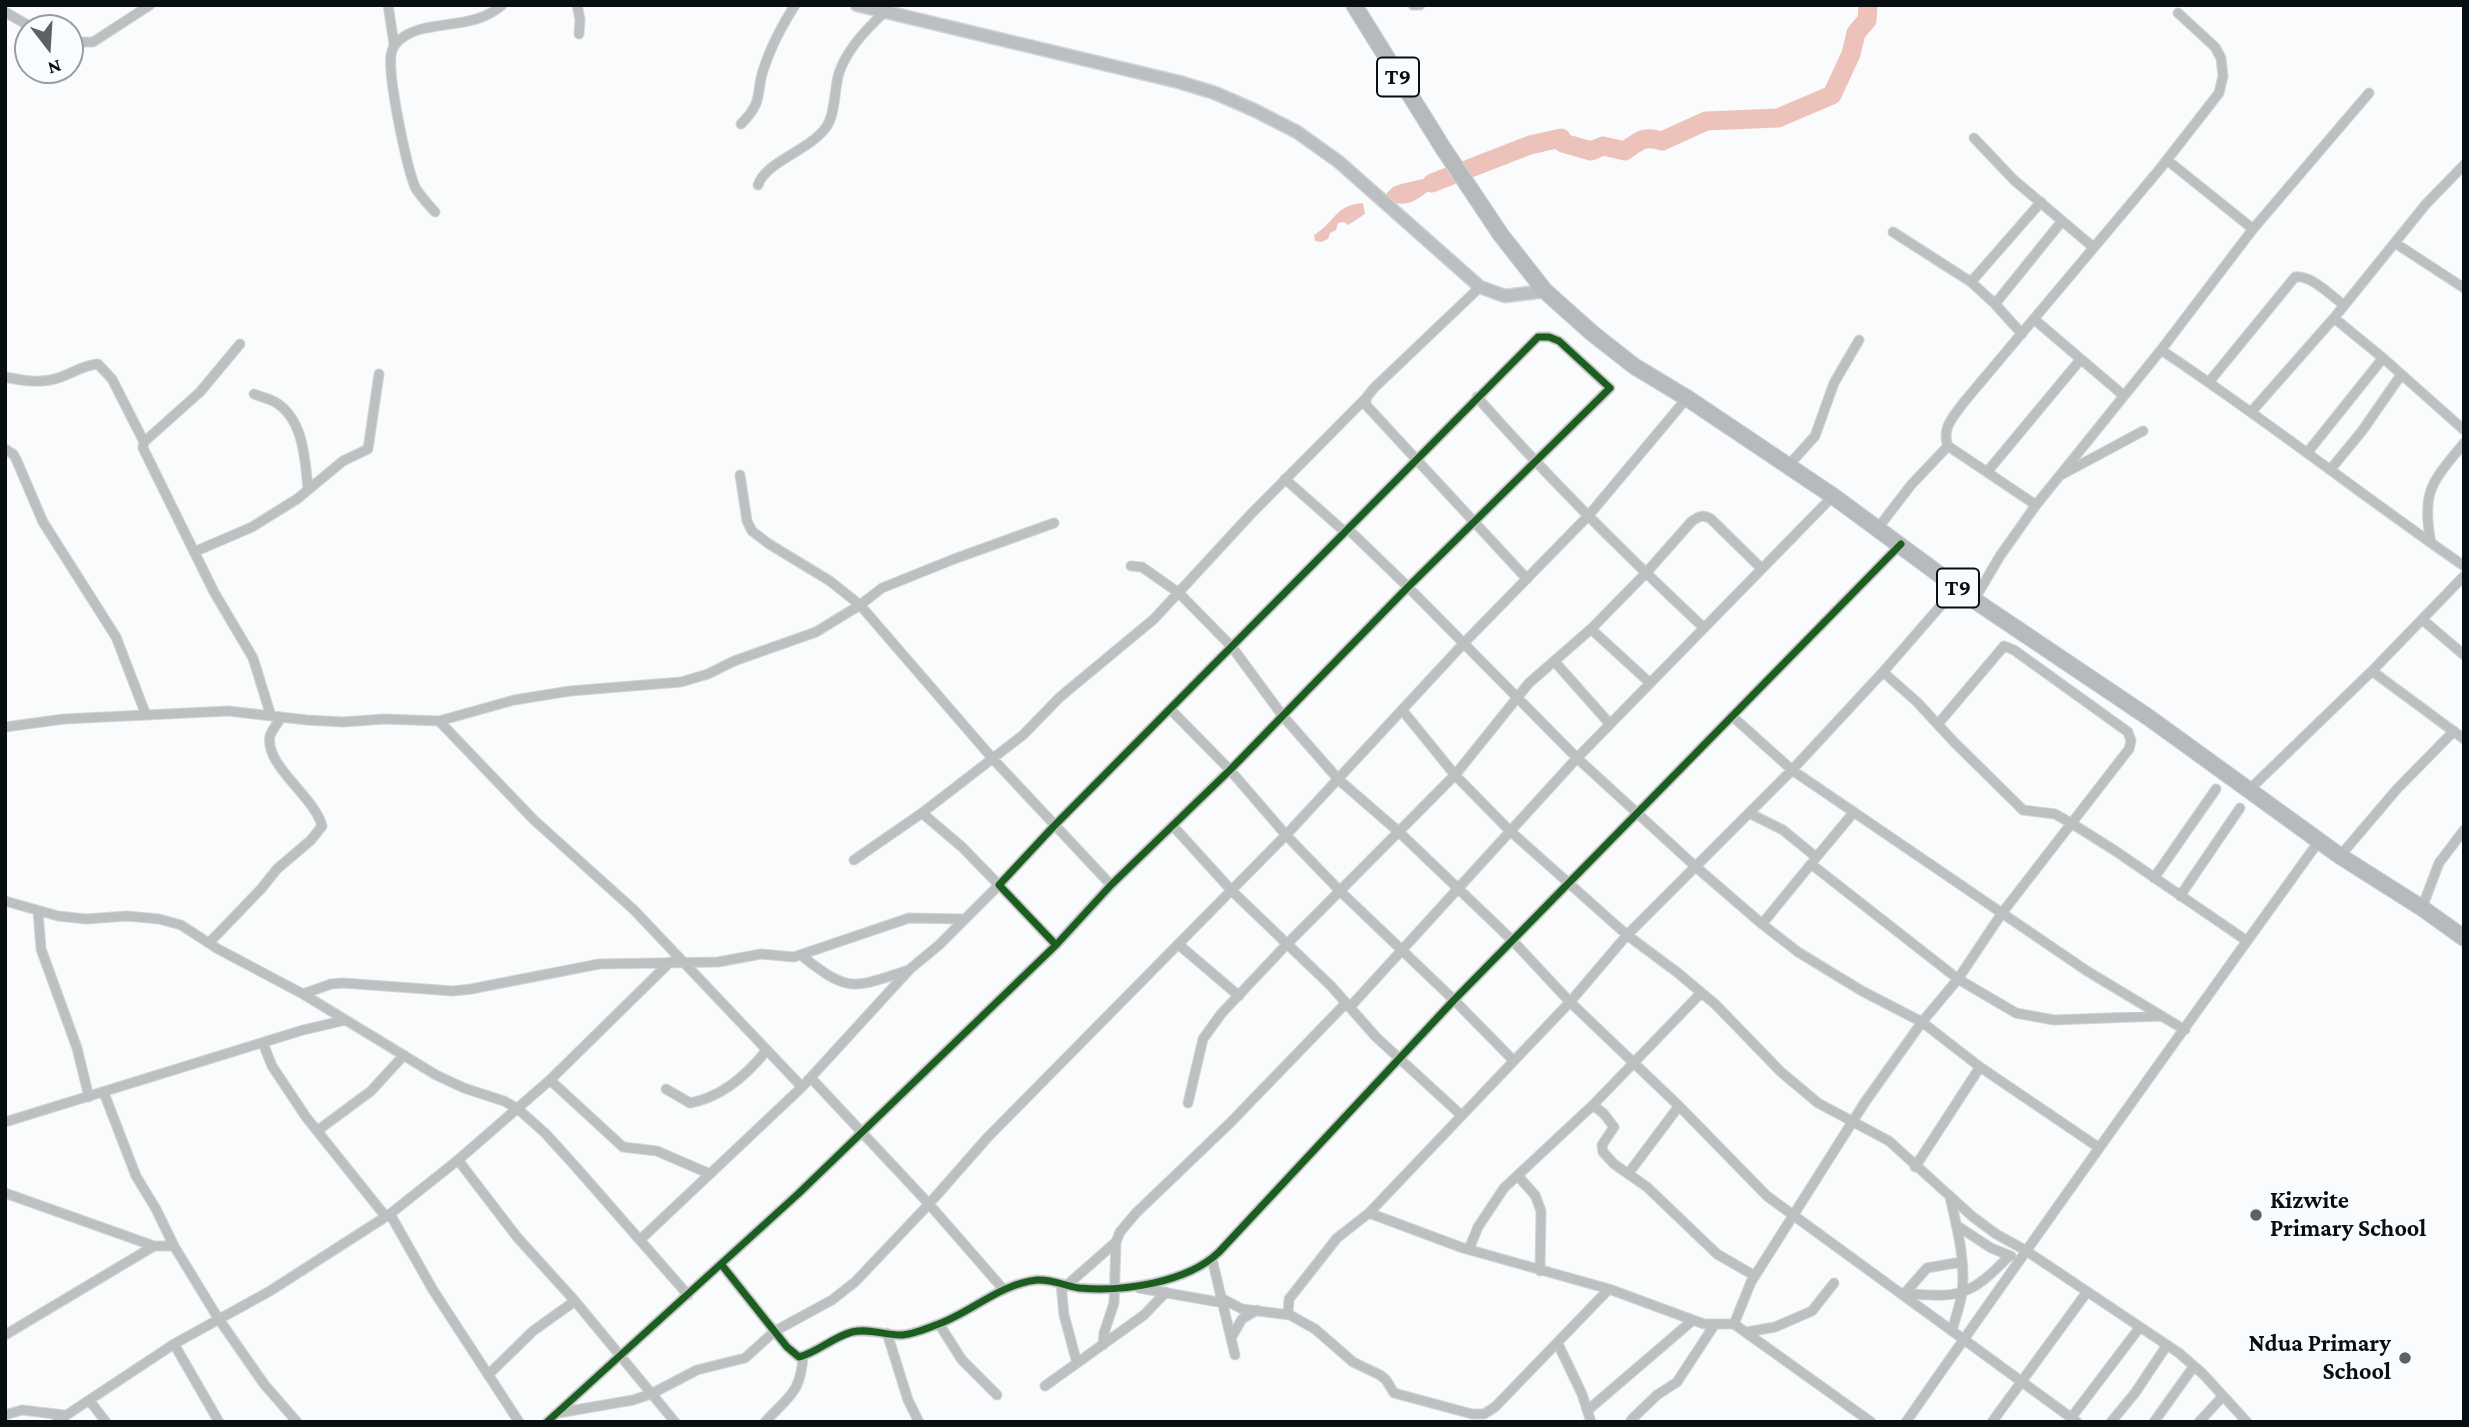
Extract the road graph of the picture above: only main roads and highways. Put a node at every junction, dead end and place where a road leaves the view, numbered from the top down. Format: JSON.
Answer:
{"nodes":[{"id":1,"x":857,"y":5,"type":"edge"},
{"id":2,"x":1354,"y":5,"type":"edge"},
{"id":3,"x":1545,"y":291,"type":"junction"},
{"id":4,"x":2464,"y":938,"type":"edge"}],
"edges":[{"from":1,"to":3,"type":"main road"},
{"from":2,"to":3,"type":"highway","number":"T9"},
{"from":3,"to":4,"type":"highway","number":"T9"}]}
